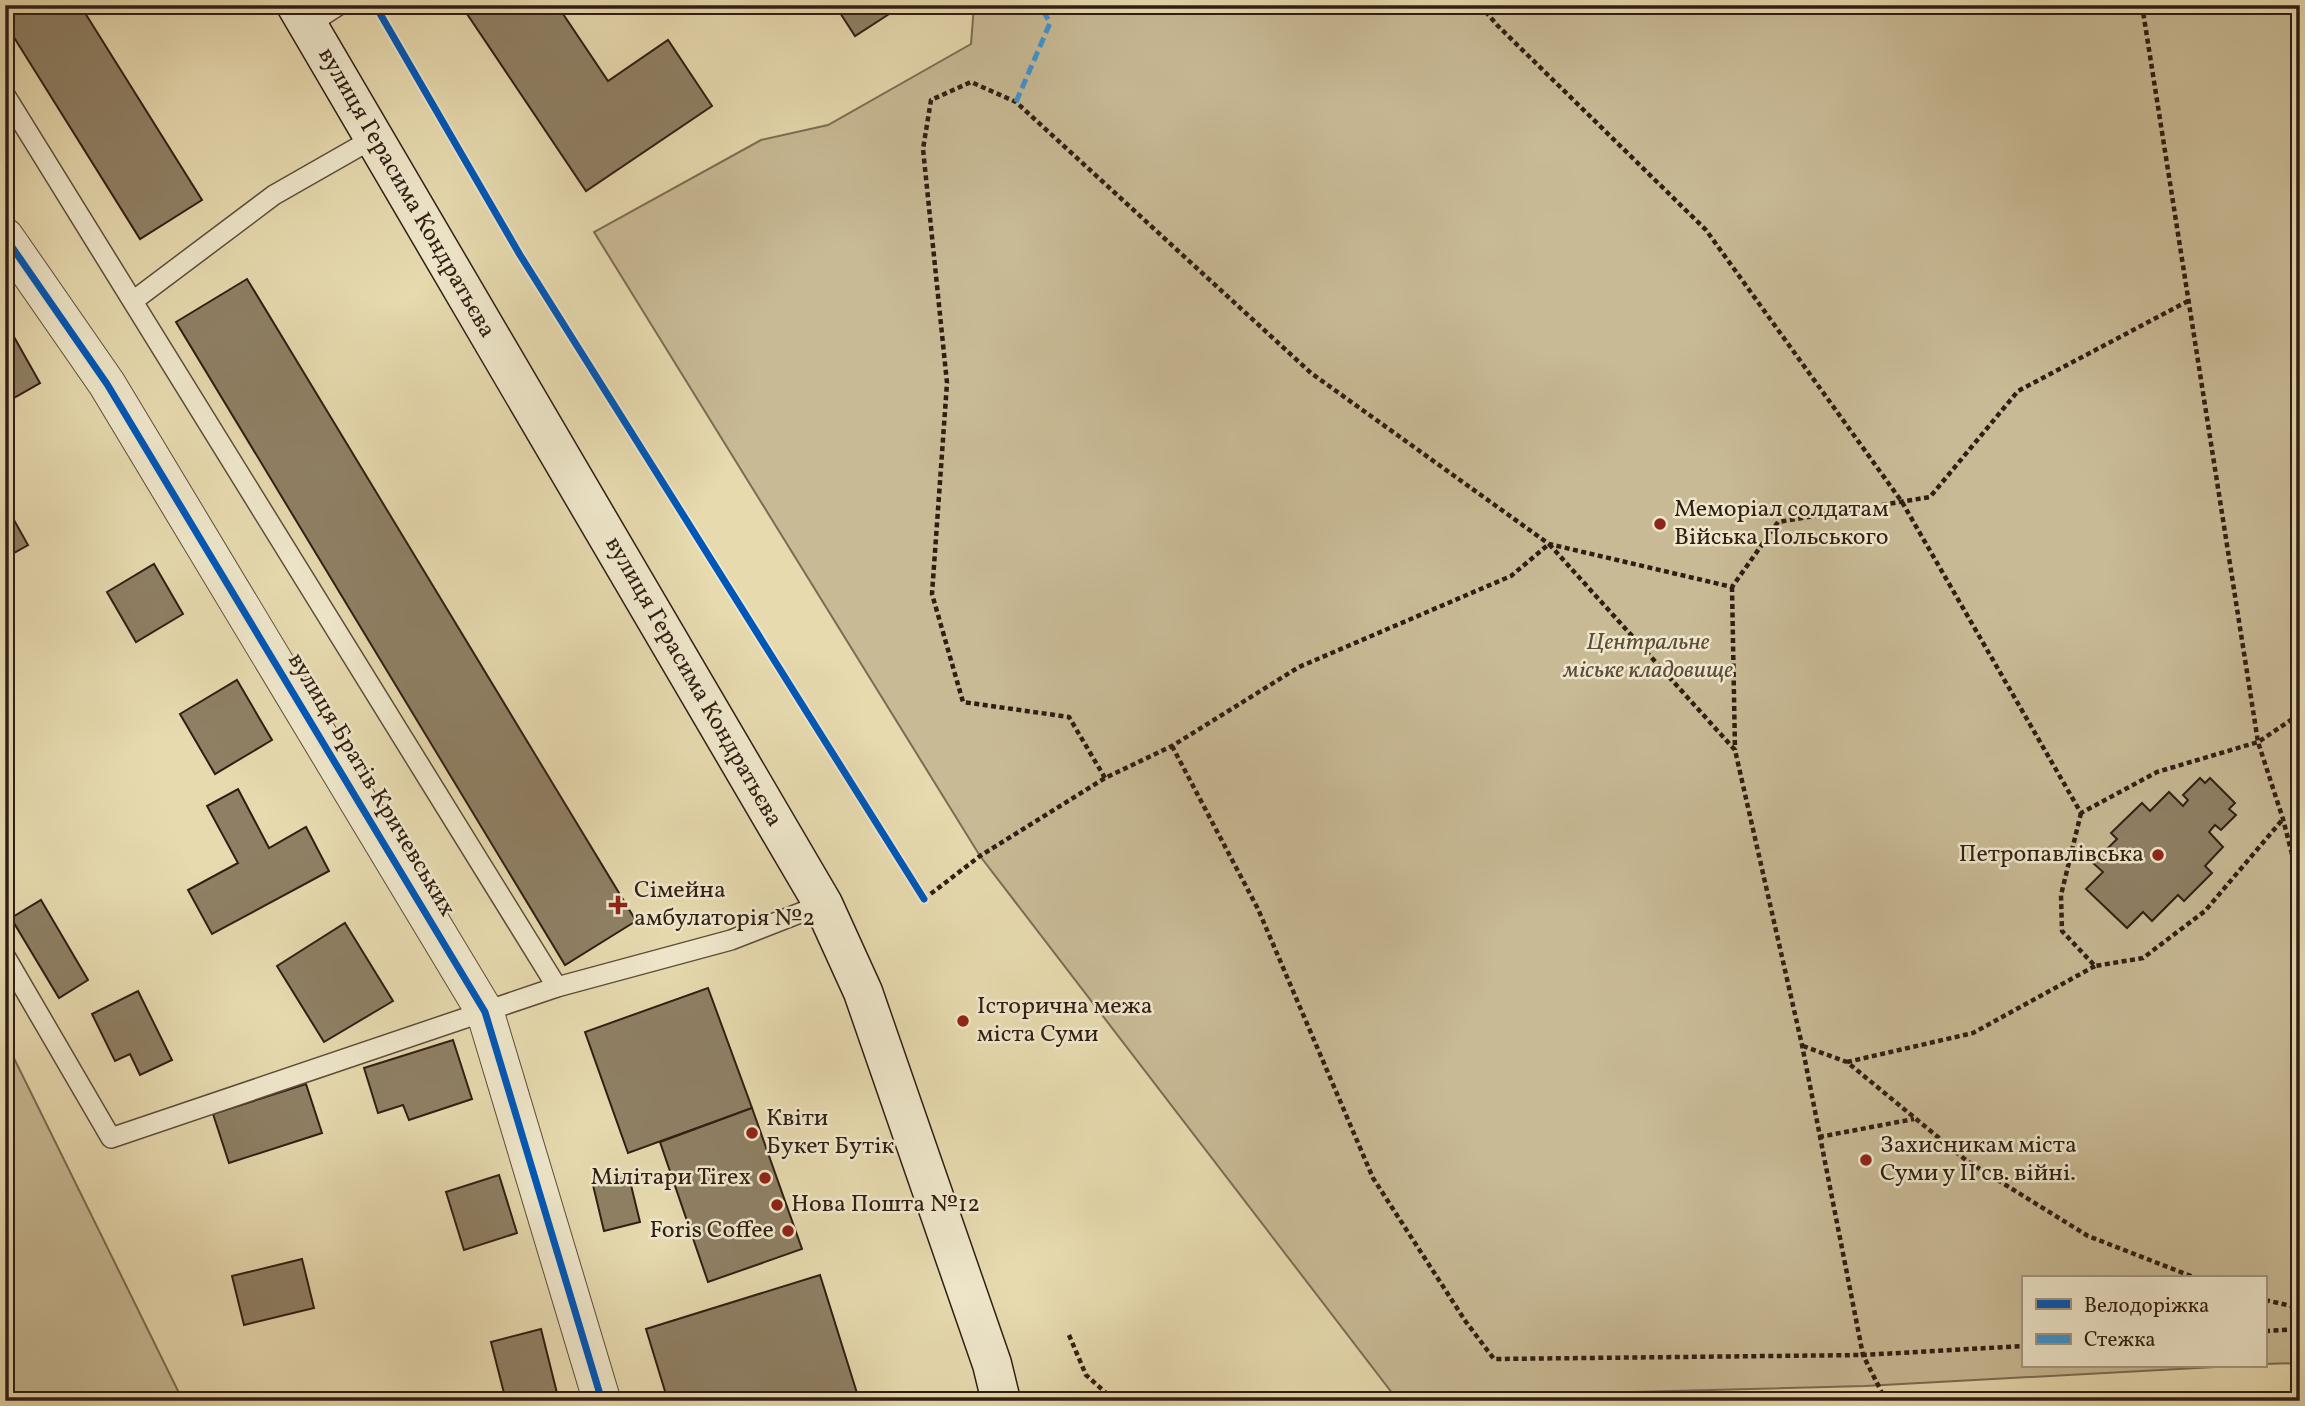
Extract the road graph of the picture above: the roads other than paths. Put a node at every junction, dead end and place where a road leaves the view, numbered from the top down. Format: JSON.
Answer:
{"nodes":[{"id":1,"x":314,"y":12,"type":"edge"},
{"id":2,"x":5,"y":95,"type":"edge"},
{"id":3,"x":374,"y":138,"type":"junction"},
{"id":4,"x":5,"y":237,"type":"edge"},
{"id":5,"x":133,"y":301,"type":"junction"},
{"id":6,"x":822,"y":904,"type":"junction"},
{"id":7,"x":5,"y":956,"type":"edge"},
{"id":8,"x":557,"y":987,"type":"junction"},
{"id":9,"x":485,"y":1012,"type":"junction"},
{"id":10,"x":603,"y":1401,"type":"edge"},
{"id":11,"x":1000,"y":1401,"type":"edge"}],
"edges":[{"from":1,"to":3,"type":"main road","name":"вулиця Герасима Кондратьєва"},
{"from":2,"to":5,"type":"lane"},
{"from":3,"to":5,"type":"lane"},
{"from":3,"to":6,"type":"main road","name":"вулиця Герасима Кондратьєва"},
{"from":4,"to":9,"type":"street","name":"вулиця Братів Кричевських"},
{"from":5,"to":8,"type":"lane"},
{"from":6,"to":8,"type":"lane"},
{"from":6,"to":11,"type":"main road","name":"вулиця Герасима Кондратьєва"},
{"from":7,"to":9,"type":"lane"},
{"from":8,"to":9,"type":"lane"},
{"from":9,"to":10,"type":"street","name":"вулиця Братів Кричевських"}]}
